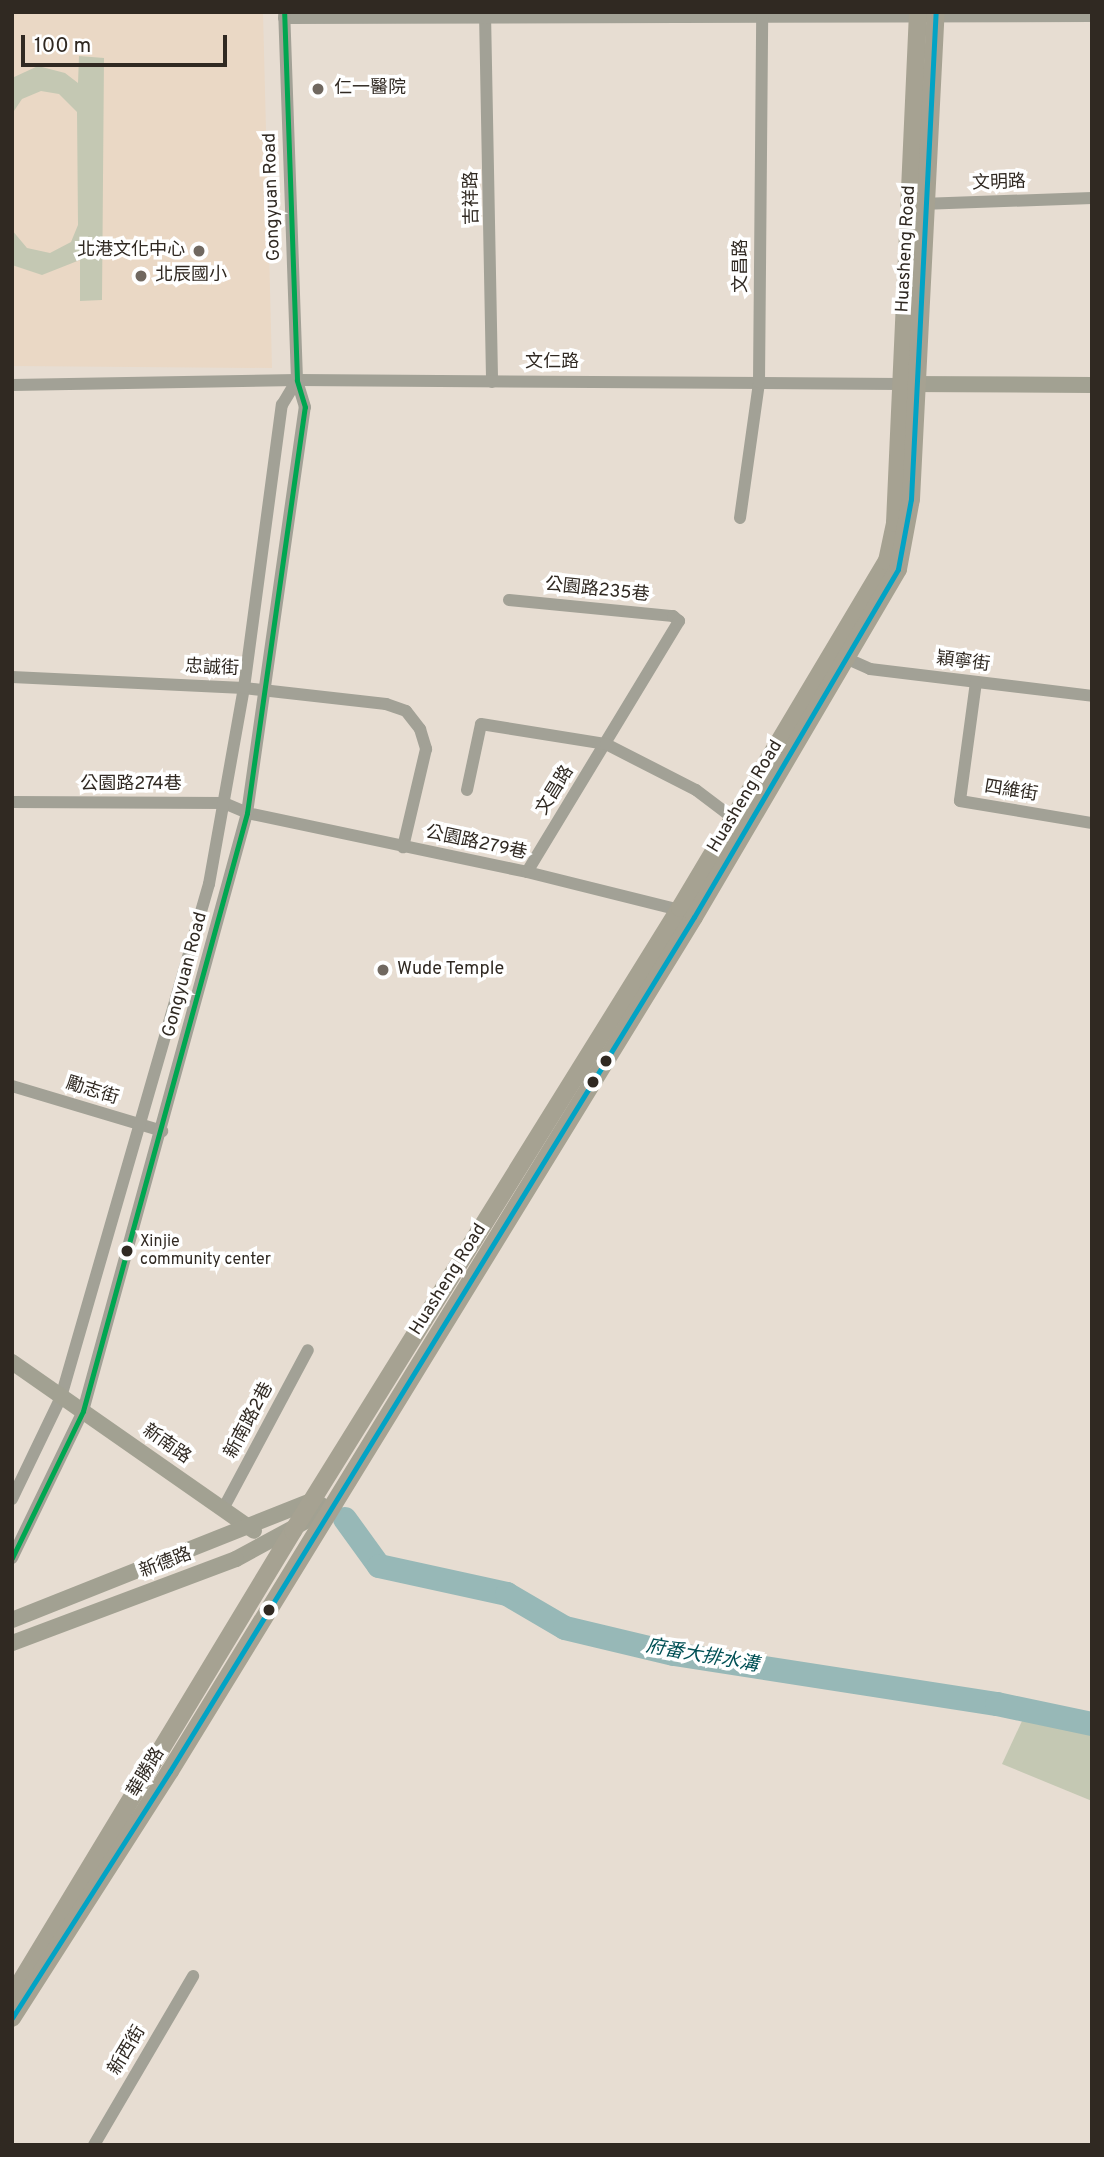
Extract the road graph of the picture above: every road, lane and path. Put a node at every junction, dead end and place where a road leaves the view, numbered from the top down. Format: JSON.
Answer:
{"nodes":[{"id":1,"x":927,"y":13,"type":"edge"},
{"id":2,"x":762,"y":14,"type":"edge"},
{"id":3,"x":284,"y":15,"type":"edge"},
{"id":4,"x":485,"y":15,"type":"edge"},
{"id":5,"x":1092,"y":16,"type":"edge"},
{"id":6,"x":1092,"y":198,"type":"edge"},
{"id":7,"x":908,"y":204,"type":"junction"},
{"id":8,"x":929,"y":204,"type":"junction"},
{"id":9,"x":297,"y":380,"type":"junction"},
{"id":10,"x":492,"y":382,"type":"junction"},
{"id":11,"x":759,"y":382,"type":"junction"},
{"id":12,"x":12,"y":385,"type":"edge"},
{"id":13,"x":909,"y":385,"type":"junction"},
{"id":14,"x":1092,"y":385,"type":"edge"},
{"id":15,"x":740,"y":518,"type":"dead end"},
{"id":16,"x":509,"y":600,"type":"dead end"},
{"id":17,"x":679,"y":621,"type":"joint"},
{"id":18,"x":840,"y":656,"type":"junction"},
{"id":19,"x":12,"y":677,"type":"edge"},
{"id":20,"x":976,"y":682,"type":"junction"},
{"id":21,"x":244,"y":688,"type":"junction"},
{"id":22,"x":264,"y":690,"type":"junction"},
{"id":23,"x":1092,"y":696,"type":"edge"},
{"id":24,"x":606,"y":744,"type":"junction"},
{"id":25,"x":467,"y":789,"type":"dead end"},
{"id":26,"x":12,"y":802,"type":"edge"},
{"id":27,"x":224,"y":803,"type":"junction"},
{"id":28,"x":247,"y":813,"type":"junction"},
{"id":29,"x":733,"y":818,"type":"junction"},
{"id":30,"x":1092,"y":823,"type":"edge"},
{"id":31,"x":403,"y":846,"type":"junction"},
{"id":32,"x":527,"y":872,"type":"junction"},
{"id":33,"x":687,"y":913,"type":"junction"},
{"id":34,"x":12,"y":1086,"type":"edge"},
{"id":35,"x":139,"y":1125,"type":"junction"},
{"id":36,"x":162,"y":1131,"type":"junction"},
{"id":37,"x":308,"y":1350,"type":"dead end"},
{"id":38,"x":12,"y":1362,"type":"edge"},
{"id":39,"x":61,"y":1396,"type":"junction"},
{"id":40,"x":83,"y":1411,"type":"junction"},
{"id":41,"x":12,"y":1499,"type":"edge"},
{"id":42,"x":313,"y":1500,"type":"junction"},
{"id":43,"x":223,"y":1509,"type":"junction"},
{"id":44,"x":328,"y":1510,"type":"junction"},
{"id":45,"x":249,"y":1528,"type":"junction"},
{"id":46,"x":293,"y":1531,"type":"junction"},
{"id":47,"x":283,"y":1550,"type":"junction"},
{"id":48,"x":12,"y":1558,"type":"edge"},
{"id":49,"x":12,"y":1620,"type":"edge"},
{"id":50,"x":12,"y":1643,"type":"edge"},
{"id":51,"x":193,"y":1976,"type":"dead end"},
{"id":52,"x":12,"y":1996,"type":"edge"},
{"id":53,"x":12,"y":2018,"type":"edge"},
{"id":54,"x":94,"y":2145,"type":"edge"}],
"edges":[{"from":1,"to":2,"type":"street"},
{"from":1,"to":5,"type":"street"},
{"from":1,"to":7,"type":"main road","name":"Huasheng Road"},
{"from":1,"to":8,"type":"main road","name":"Huasheng Road"},
{"from":2,"to":4,"type":"street"},
{"from":2,"to":11,"type":"street","name":"文昌路"},
{"from":3,"to":4,"type":"street"},
{"from":3,"to":9,"type":"street","name":"Gongyuan Road"},
{"from":4,"to":10,"type":"street","name":"吉祥路"},
{"from":6,"to":8,"type":"street","name":"文明路"},
{"from":7,"to":8,"type":"street","name":"文明路"},
{"from":7,"to":13,"type":"main road","name":"Huasheng Road"},
{"from":8,"to":13,"type":"main road","name":"Huasheng Road"},
{"from":9,"to":10,"type":"street","name":"文仁路"},
{"from":9,"to":12,"type":"street","name":"文仁路"},
{"from":9,"to":21,"type":"street","name":"Gongyuan Road"},
{"from":9,"to":22,"type":"street","name":"Gongyuan Road"},
{"from":10,"to":11,"type":"street","name":"文仁路"},
{"from":11,"to":13,"type":"street","name":"文仁路"},
{"from":11,"to":15,"type":"street","name":"文昌路"},
{"from":13,"to":14,"type":"main road","name":"文仁路"},
{"from":13,"to":18,"type":"main road","name":"Huasheng Road"},
{"from":16,"to":17,"type":"street","name":"公園路235巷"},
{"from":17,"to":24,"type":"street","name":"文昌路"},
{"from":18,"to":20,"type":"street","name":"穎寧街"},
{"from":18,"to":29,"type":"main road","name":"Huasheng Road"},
{"from":18,"to":33,"type":"main road","name":"Huasheng Road"},
{"from":19,"to":21,"type":"street","name":"忠誠街"},
{"from":20,"to":23,"type":"street","name":"穎寧街"},
{"from":20,"to":30,"type":"street","name":"四維街"},
{"from":21,"to":22,"type":"street","name":"忠誠街"},
{"from":21,"to":27,"type":"street","name":"Gongyuan Road"},
{"from":22,"to":28,"type":"street","name":"Gongyuan Road"},
{"from":22,"to":31,"type":"street","name":"忠誠街"},
{"from":24,"to":25,"type":"street"},
{"from":24,"to":29,"type":"street"},
{"from":24,"to":32,"type":"street","name":"文昌路"},
{"from":26,"to":27,"type":"street","name":"公園路274巷"},
{"from":27,"to":28,"type":"street","name":"公園路274巷"},
{"from":27,"to":35,"type":"street","name":"Gongyuan Road"},
{"from":28,"to":31,"type":"street","name":"公園路279巷"},
{"from":28,"to":36,"type":"street","name":"Gongyuan Road"},
{"from":29,"to":33,"type":"main road","name":"Huasheng Road"},
{"from":31,"to":32,"type":"street","name":"公園路279巷"},
{"from":32,"to":33,"type":"street","name":"公園路279巷"},
{"from":33,"to":42,"type":"main road","name":"Huasheng Road"},
{"from":33,"to":44,"type":"main road","name":"Huasheng Road"},
{"from":34,"to":35,"type":"street","name":"勵志街"},
{"from":35,"to":36,"type":"street","name":"勵志街"},
{"from":35,"to":39,"type":"street","name":"Gongyuan Road"},
{"from":36,"to":40,"type":"street","name":"Gongyuan Road"},
{"from":37,"to":43,"type":"street","name":"新南路2巷"},
{"from":38,"to":39,"type":"main road","name":"新南路"},
{"from":39,"to":40,"type":"main road","name":"新南路"},
{"from":39,"to":41,"type":"street","name":"Gongyuan Road"},
{"from":40,"to":43,"type":"main road","name":"新南路"},
{"from":40,"to":48,"type":"street","name":"Gongyuan Road"},
{"from":42,"to":44,"type":"main road"},
{"from":42,"to":45,"type":"main road","name":"新德路"},
{"from":42,"to":46,"type":"main road","name":"Huasheng Road"},
{"from":43,"to":45,"type":"main road","name":"新南路"},
{"from":44,"to":46,"type":"main road"},
{"from":44,"to":47,"type":"main road","name":"Huasheng Road"},
{"from":45,"to":47,"type":"main road","name":"新南路"},
{"from":45,"to":49,"type":"main road","name":"新德路"},
{"from":46,"to":47,"type":"main road","name":"Huasheng Road"},
{"from":47,"to":50,"type":"main road","name":"新德路"},
{"from":47,"to":52,"type":"main road","name":"華勝路"},
{"from":47,"to":53,"type":"main road","name":"華勝路"},
{"from":51,"to":54,"type":"street","name":"新西街"}]}
